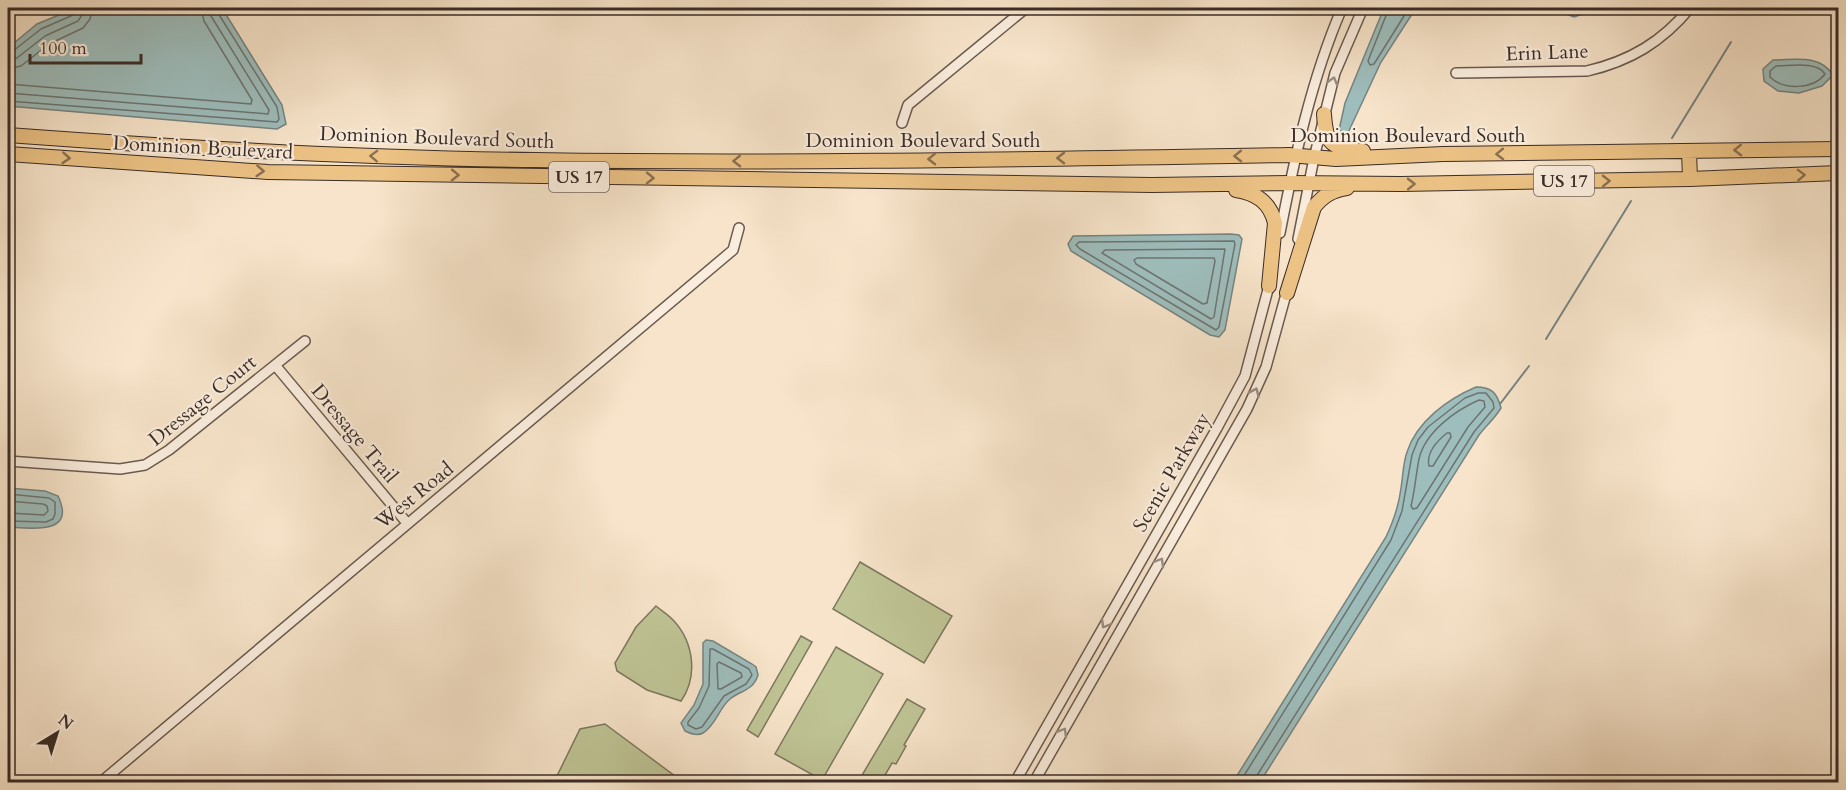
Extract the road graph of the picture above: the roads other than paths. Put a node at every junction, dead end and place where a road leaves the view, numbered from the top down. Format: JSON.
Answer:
{"nodes":[{"id":1,"x":1026,"y":8,"type":"edge"},
{"id":2,"x":1342,"y":8,"type":"edge"},
{"id":3,"x":1363,"y":8,"type":"edge"},
{"id":4,"x":1690,"y":8,"type":"edge"},
{"id":5,"x":1456,"y":73,"type":"dead end"},
{"id":6,"x":1324,"y":114,"type":"junction"},
{"id":7,"x":902,"y":123,"type":"dead end"},
{"id":8,"x":8,"y":135,"type":"edge"},
{"id":9,"x":1839,"y":149,"type":"edge"},
{"id":10,"x":1689,"y":151,"type":"junction"},
{"id":11,"x":8,"y":154,"type":"edge"},
{"id":12,"x":1297,"y":156,"type":"junction"},
{"id":13,"x":1412,"y":156,"type":"junction"},
{"id":14,"x":1314,"y":158,"type":"junction"},
{"id":15,"x":990,"y":159,"type":"junction"},
{"id":16,"x":1839,"y":173,"type":"edge"},
{"id":17,"x":1690,"y":179,"type":"junction"},
{"id":18,"x":989,"y":183,"type":"junction"},
{"id":19,"x":1290,"y":183,"type":"junction"},
{"id":20,"x":1178,"y":184,"type":"junction"},
{"id":21,"x":1310,"y":184,"type":"junction"},
{"id":22,"x":1383,"y":185,"type":"junction"},
{"id":23,"x":739,"y":228,"type":"dead end"},
{"id":24,"x":1269,"y":286,"type":"junction"},
{"id":25,"x":1287,"y":293,"type":"junction"},
{"id":26,"x":305,"y":341,"type":"dead end"},
{"id":27,"x":275,"y":365,"type":"junction"},
{"id":28,"x":8,"y":461,"type":"edge"},
{"id":29,"x":407,"y":523,"type":"junction"},
{"id":30,"x":101,"y":783,"type":"edge"},
{"id":31,"x":1015,"y":783,"type":"edge"},
{"id":32,"x":1034,"y":783,"type":"edge"}],
"edges":[{"from":1,"to":7,"type":"street"},
{"from":2,"to":12,"type":"street","name":"Scenic Parkway"},
{"from":6,"to":3,"type":"street","name":"Scenic Parkway","one_way":true},
{"from":4,"to":5,"type":"street","name":"Erin Lane"},
{"from":6,"to":13,"type":"highway"},
{"from":6,"to":14,"type":"street","name":"Scenic Parkway"},
{"from":15,"to":8,"type":"highway","name":"Dominion Boulevard South","number":"US 17","one_way":true},
{"from":9,"to":10,"type":"highway","name":"Dominion Boulevard South","number":"US 17","one_way":true},
{"from":10,"to":13,"type":"highway","name":"Dominion Boulevard South","number":"US 17","one_way":true},
{"from":10,"to":17,"type":"highway"},
{"from":11,"to":18,"type":"highway","name":"Dominion Boulevard","number":"US 17","one_way":true},
{"from":12,"to":14,"type":"highway","name":"Dominion Boulevard South","number":"US 17"},
{"from":12,"to":15,"type":"highway","name":"Dominion Boulevard South","number":"US 17","one_way":true},
{"from":12,"to":19,"type":"street","name":"Scenic Parkway"},
{"from":13,"to":14,"type":"highway","name":"Dominion Boulevard South","number":"US 17"},
{"from":14,"to":21,"type":"street","name":"Scenic Parkway"},
{"from":15,"to":18,"type":"highway"},
{"from":17,"to":16,"type":"highway","number":"US 17","one_way":true},
{"from":22,"to":17,"type":"highway","number":"US 17","one_way":true},
{"from":18,"to":20,"type":"highway","name":"Dominion Boulevard","number":"US 17"},
{"from":19,"to":20,"type":"highway","number":"US 17"},
{"from":19,"to":21,"type":"highway","number":"US 17"},
{"from":19,"to":24,"type":"street","name":"Scenic Parkway"},
{"from":20,"to":24,"type":"highway"},
{"from":21,"to":22,"type":"highway","number":"US 17"},
{"from":21,"to":25,"type":"street","name":"Scenic Parkway"},
{"from":22,"to":25,"type":"highway"},
{"from":23,"to":29,"type":"street","name":"West Road"},
{"from":24,"to":31,"type":"street","name":"Scenic Parkway","one_way":true},
{"from":32,"to":25,"type":"street","name":"Scenic Parkway","one_way":true},
{"from":26,"to":27,"type":"street","name":"Dressage Court"},
{"from":27,"to":28,"type":"street","name":"Dressage Court"},
{"from":27,"to":29,"type":"street","name":"Dressage Trail"},
{"from":29,"to":30,"type":"street","name":"West Road"}]}
